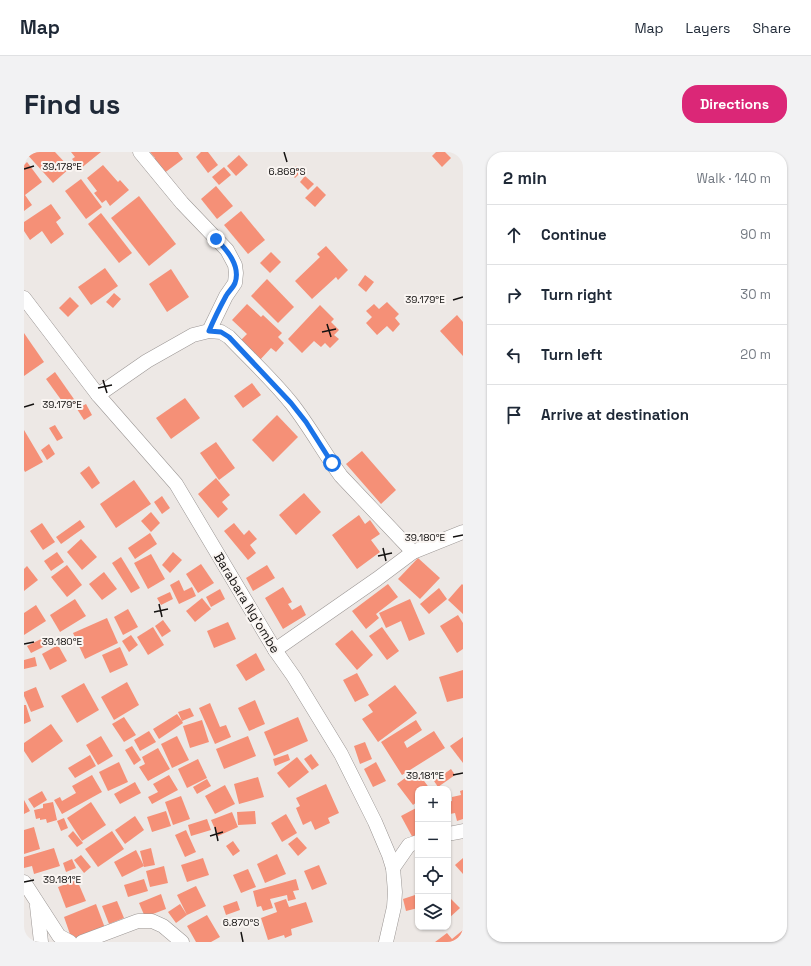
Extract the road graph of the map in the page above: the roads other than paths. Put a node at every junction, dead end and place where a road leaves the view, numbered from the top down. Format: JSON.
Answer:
{"nodes":[{"id":1,"x":140,"y":152,"type":"edge"},
{"id":2,"x":24,"y":298,"type":"edge"},
{"id":3,"x":209,"y":331,"type":"junction"},
{"id":4,"x":98,"y":395,"type":"junction"},
{"id":5,"x":463,"y":532,"type":"edge"},
{"id":6,"x":413,"y":552,"type":"junction"},
{"id":7,"x":275,"y":650,"type":"junction"},
{"id":8,"x":463,"y":831,"type":"edge"},
{"id":9,"x":451,"y":833,"type":"edge"},
{"id":10,"x":415,"y":843,"type":"edge"},
{"id":11,"x":393,"y":868,"type":"junction"},
{"id":12,"x":24,"y":882,"type":"edge"},
{"id":13,"x":37,"y":903,"type":"junction"},
{"id":14,"x":41,"y":942,"type":"edge"},
{"id":15,"x":70,"y":942,"type":"edge"},
{"id":16,"x":82,"y":942,"type":"edge"},
{"id":17,"x":182,"y":942,"type":"edge"},
{"id":18,"x":386,"y":942,"type":"edge"}],
"edges":[{"from":1,"to":3,"type":"street"},
{"from":2,"to":4,"type":"street","name":"Barabara Ng'ombe"},
{"from":3,"to":4,"type":"street"},
{"from":3,"to":6,"type":"street"},
{"from":4,"to":7,"type":"street","name":"Barabara Ng'ombe"},
{"from":5,"to":6,"type":"street"},
{"from":6,"to":7,"type":"street"},
{"from":7,"to":11,"type":"street","name":"Barabara Ng'ombe"},
{"from":8,"to":9,"type":"street"},
{"from":10,"to":11,"type":"street"},
{"from":11,"to":18,"type":"street","name":"Barabara Ng'ombe"},
{"from":12,"to":13,"type":"street"},
{"from":13,"to":14,"type":"street"},
{"from":13,"to":15,"type":"street"},
{"from":16,"to":17,"type":"street"}]}
